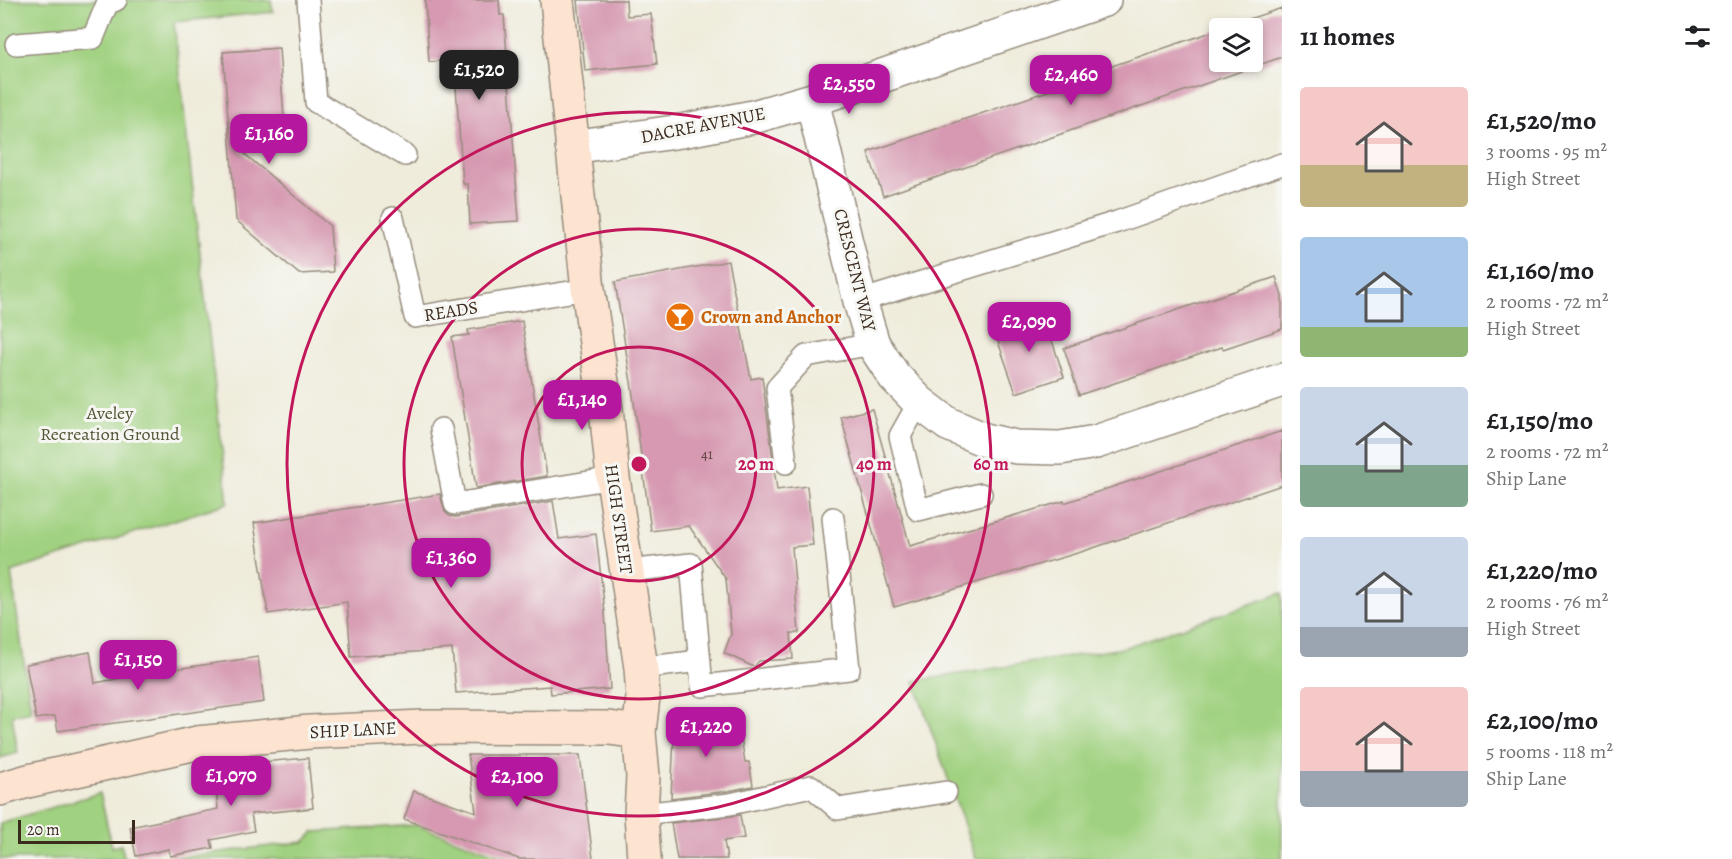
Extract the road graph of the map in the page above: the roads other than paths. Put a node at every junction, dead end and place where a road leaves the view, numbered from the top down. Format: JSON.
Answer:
{"nodes":[{"id":1,"x":116,"y":0,"type":"edge"},
{"id":2,"x":308,"y":0,"type":"edge"},
{"id":3,"x":557,"y":0,"type":"edge"},
{"id":4,"x":1104,"y":0,"type":"edge"},
{"id":5,"x":16,"y":44,"type":"dead end"},
{"id":6,"x":812,"y":100,"type":"junction"},
{"id":7,"x":572,"y":147,"type":"junction"},
{"id":8,"x":405,"y":155,"type":"dead end"},
{"id":9,"x":1282,"y":164,"type":"edge"},
{"id":10,"x":393,"y":218,"type":"dead end"},
{"id":11,"x":588,"y":289,"type":"junction"},
{"id":12,"x":860,"y":301,"type":"junction"},
{"id":13,"x":873,"y":344,"type":"junction"},
{"id":14,"x":1282,"y":380,"type":"edge"},
{"id":15,"x":919,"y":402,"type":"junction"},
{"id":16,"x":441,"y":429,"type":"dead end"},
{"id":17,"x":786,"y":463,"type":"dead end"},
{"id":18,"x":613,"y":478,"type":"junction"},
{"id":19,"x":981,"y":494,"type":"dead end"},
{"id":20,"x":833,"y":518,"type":"dead end"},
{"id":21,"x":627,"y":571,"type":"junction"},
{"id":22,"x":700,"y":661,"type":"junction"},
{"id":23,"x":642,"y":668,"type":"junction"},
{"id":24,"x":639,"y":732,"type":"junction"},
{"id":25,"x":0,"y":789,"type":"edge"},
{"id":26,"x":946,"y":792,"type":"dead end"},
{"id":27,"x":641,"y":814,"type":"junction"},
{"id":28,"x":644,"y":859,"type":"edge"}],
"edges":[{"from":1,"to":5,"type":"lane"},
{"from":2,"to":8,"type":"lane"},
{"from":3,"to":7,"type":"street","name":"HIGH STREET"},
{"from":4,"to":6,"type":"street","name":"DACRE AVENUE"},
{"from":6,"to":7,"type":"street","name":"DACRE AVENUE"},
{"from":6,"to":12,"type":"street","name":"CRESCENT WAY"},
{"from":7,"to":11,"type":"street","name":"HIGH STREET"},
{"from":9,"to":12,"type":"lane"},
{"from":10,"to":11,"type":"lane","name":"READS"},
{"from":11,"to":18,"type":"street","name":"HIGH STREET"},
{"from":12,"to":13,"type":"street","name":"CRESCENT WAY"},
{"from":13,"to":15,"type":"street","name":"CRESCENT WAY"},
{"from":13,"to":17,"type":"lane"},
{"from":14,"to":15,"type":"street","name":"CRESCENT WAY"},
{"from":15,"to":19,"type":"lane"},
{"from":16,"to":18,"type":"lane"},
{"from":18,"to":21,"type":"street","name":"HIGH STREET"},
{"from":20,"to":22,"type":"lane"},
{"from":21,"to":22,"type":"lane"},
{"from":21,"to":23,"type":"street","name":"HIGH STREET"},
{"from":22,"to":23,"type":"lane"},
{"from":23,"to":24,"type":"street","name":"HIGH STREET"},
{"from":24,"to":25,"type":"street","name":"SHIP LANE"},
{"from":24,"to":27,"type":"street","name":"HIGH STREET"},
{"from":26,"to":27,"type":"lane"},
{"from":27,"to":28,"type":"street","name":"HIGH STREET"}]}
